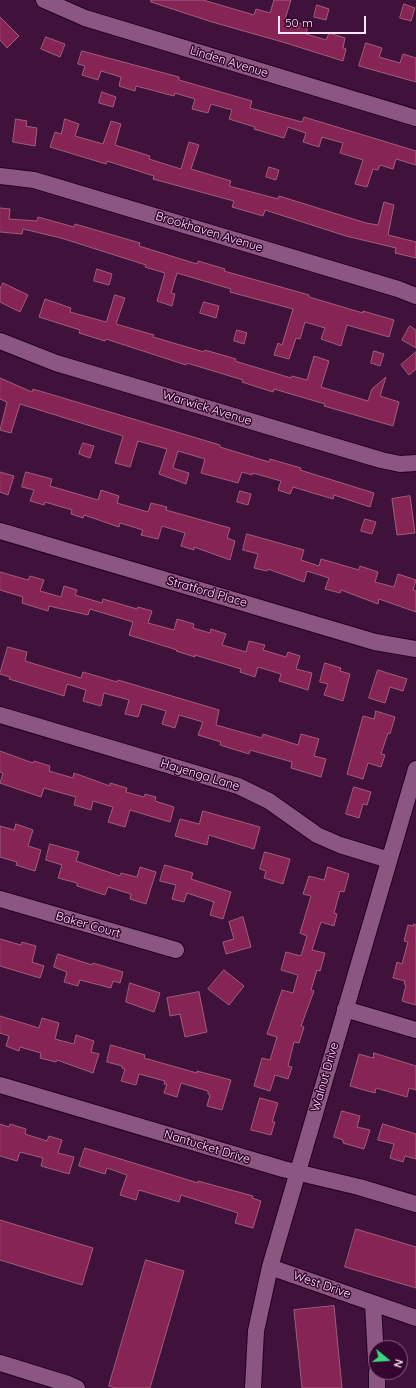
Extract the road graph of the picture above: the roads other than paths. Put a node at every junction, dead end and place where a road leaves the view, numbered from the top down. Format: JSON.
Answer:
{"nodes":[{"id":1,"x":44,"y":0,"type":"edge"},
{"id":2,"x":416,"y":118,"type":"edge"},
{"id":3,"x":0,"y":176,"type":"edge"},
{"id":4,"x":416,"y":296,"type":"edge"},
{"id":5,"x":0,"y":341,"type":"edge"},
{"id":6,"x":416,"y":463,"type":"edge"},
{"id":7,"x":0,"y":531,"type":"edge"},
{"id":8,"x":416,"y":649,"type":"edge"},
{"id":9,"x":0,"y":715,"type":"edge"},
{"id":10,"x":416,"y":770,"type":"edge"},
{"id":11,"x":389,"y":860,"type":"junction"},
{"id":12,"x":0,"y":899,"type":"edge"},
{"id":13,"x":176,"y":950,"type":"dead end"},
{"id":14,"x":345,"y":1009,"type":"junction"},
{"id":15,"x":416,"y":1030,"type":"edge"},
{"id":16,"x":0,"y":1085,"type":"edge"},
{"id":17,"x":297,"y":1173,"type":"junction"},
{"id":18,"x":416,"y":1204,"type":"edge"},
{"id":19,"x":270,"y":1267,"type":"junction"},
{"id":20,"x":373,"y":1303,"type":"junction"},
{"id":21,"x":416,"y":1318,"type":"edge"},
{"id":22,"x":375,"y":1340,"type":"edge"},
{"id":23,"x":0,"y":1363,"type":"edge"},
{"id":24,"x":77,"y":1388,"type":"edge"},
{"id":25,"x":253,"y":1388,"type":"edge"}],
"edges":[{"from":1,"to":2,"type":"street","name":"Linden Avenue"},
{"from":3,"to":4,"type":"street","name":"Brookhaven Avenue"},
{"from":5,"to":6,"type":"street","name":"Warwick Avenue"},
{"from":7,"to":8,"type":"street","name":"Stratford Place"},
{"from":9,"to":11,"type":"street","name":"Hayenga Lane"},
{"from":10,"to":11,"type":"street","name":"Walnut Drive"},
{"from":11,"to":14,"type":"street","name":"Walnut Drive"},
{"from":12,"to":13,"type":"street","name":"Baker Court"},
{"from":14,"to":15,"type":"street"},
{"from":14,"to":17,"type":"street","name":"Walnut Drive"},
{"from":16,"to":17,"type":"street","name":"Nantucket Drive"},
{"from":17,"to":18,"type":"street","name":"Nantucket Drive"},
{"from":17,"to":19,"type":"street","name":"Walnut Drive"},
{"from":19,"to":20,"type":"street","name":"West Drive"},
{"from":19,"to":25,"type":"street","name":"Walnut Drive"},
{"from":20,"to":21,"type":"street","name":"West Drive"},
{"from":20,"to":22,"type":"street"},
{"from":23,"to":24,"type":"street"}]}
